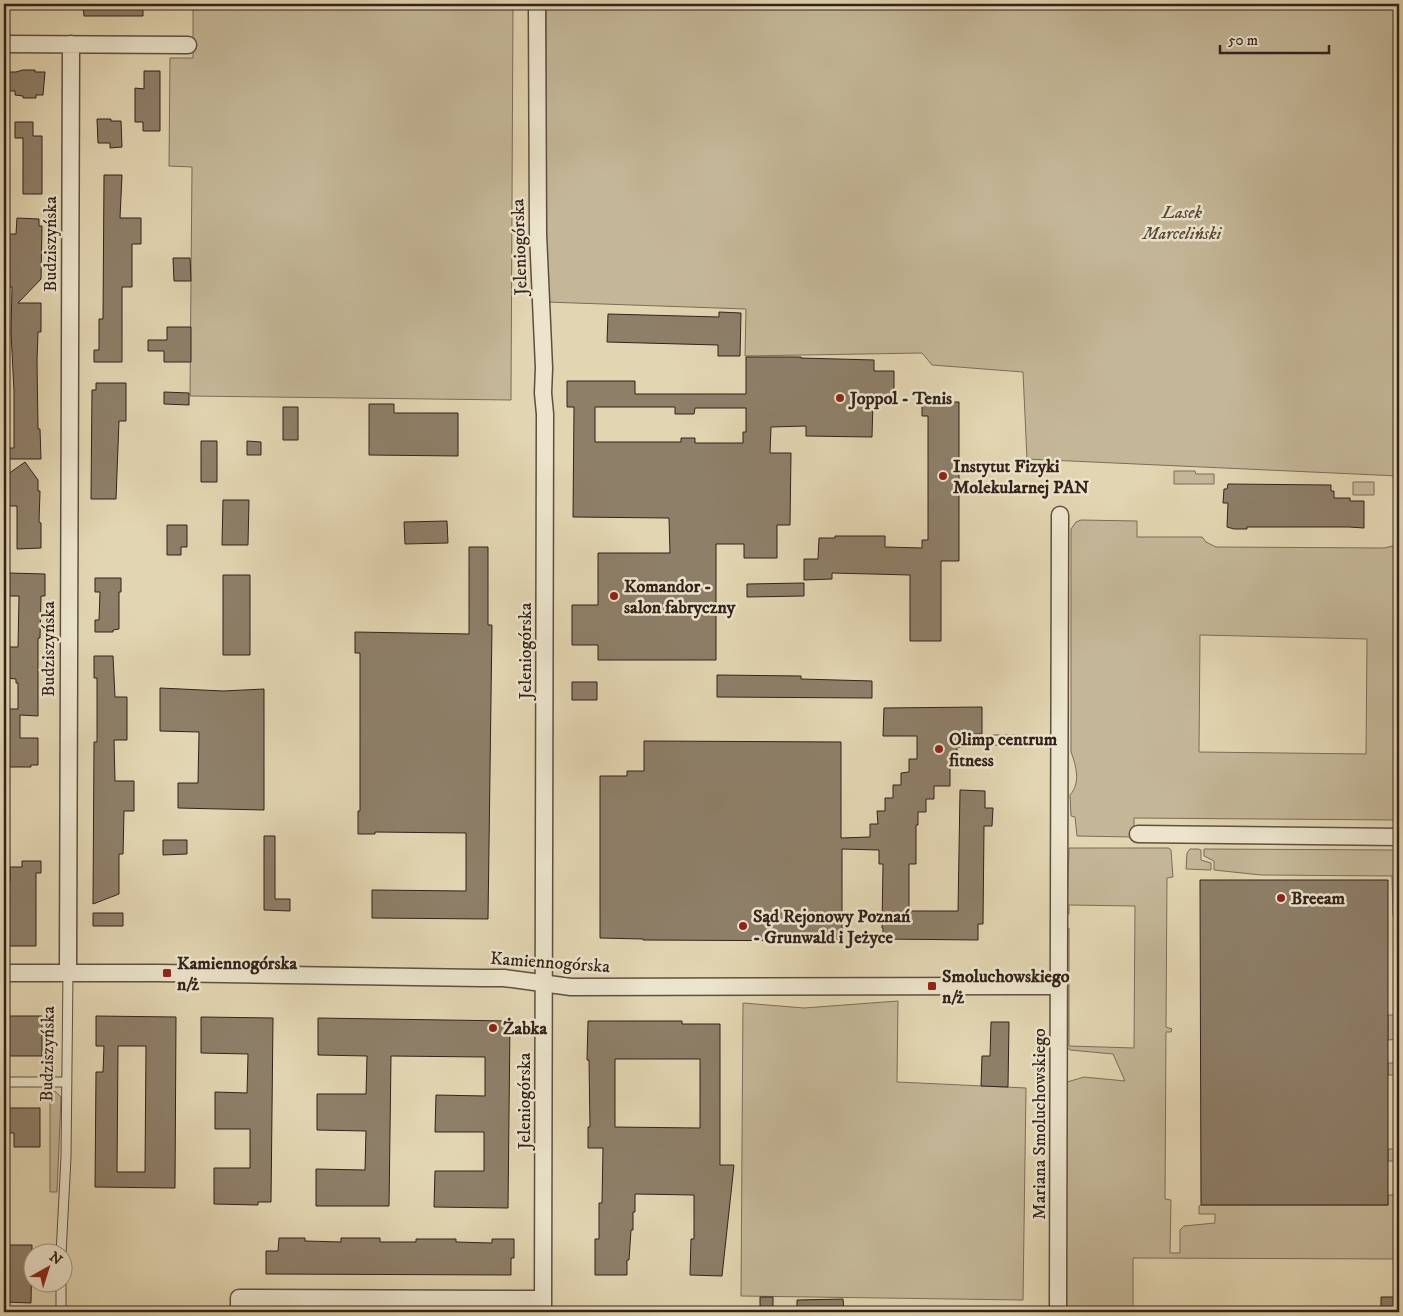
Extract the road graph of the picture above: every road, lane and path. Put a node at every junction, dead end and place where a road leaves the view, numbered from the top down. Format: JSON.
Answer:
{"nodes":[{"id":1,"x":537,"y":4,"type":"edge"},
{"id":2,"x":4,"y":44,"type":"edge"},
{"id":3,"x":71,"y":44,"type":"junction"},
{"id":4,"x":188,"y":45,"type":"dead end"},
{"id":5,"x":1060,"y":516,"type":"dead end"},
{"id":6,"x":994,"y":740,"type":"dead end"},
{"id":7,"x":1060,"y":741,"type":"junction"},
{"id":8,"x":1138,"y":834,"type":"dead end"},
{"id":9,"x":1399,"y":837,"type":"edge"},
{"id":10,"x":68,"y":972,"type":"junction"},
{"id":11,"x":4,"y":973,"type":"edge"},
{"id":12,"x":545,"y":984,"type":"junction"},
{"id":13,"x":1059,"y":986,"type":"junction"},
{"id":14,"x":4,"y":1082,"type":"edge"},
{"id":15,"x":67,"y":1082,"type":"junction"},
{"id":16,"x":62,"y":1244,"type":"edge"},
{"id":17,"x":61,"y":1294,"type":"edge"},
{"id":18,"x":459,"y":1306,"type":"edge"},
{"id":19,"x":543,"y":1306,"type":"edge"},
{"id":20,"x":61,"y":1312,"type":"edge"},
{"id":21,"x":239,"y":1312,"type":"edge"},
{"id":22,"x":1058,"y":1312,"type":"edge"}],
"edges":[{"from":1,"to":12,"type":"street","name":"Jeleniogórska"},
{"from":2,"to":3,"type":"street"},
{"from":3,"to":4,"type":"street"},
{"from":3,"to":10,"type":"street","name":"Budziszyńska"},
{"from":5,"to":7,"type":"street","name":"Mariana Smoluchowskiego"},
{"from":6,"to":7,"type":"lane"},
{"from":7,"to":13,"type":"street","name":"Mariana Smoluchowskiego"},
{"from":8,"to":9,"type":"street"},
{"from":10,"to":11,"type":"street","name":"Kamiennogórska"},
{"from":10,"to":12,"type":"street","name":"Kamiennogórska"},
{"from":10,"to":15,"type":"lane","name":"Budziszyńska"},
{"from":12,"to":13,"type":"street","name":"Kamiennogórska"},
{"from":12,"to":19,"type":"street","name":"Jeleniogórska"},
{"from":13,"to":22,"type":"street","name":"Mariana Smoluchowskiego"},
{"from":14,"to":15,"type":"lane"},
{"from":15,"to":16,"type":"lane","name":"Budziszyńska"},
{"from":17,"to":20,"type":"lane"},
{"from":18,"to":19,"type":"street","name":"Jeleniogórska"},
{"from":18,"to":21,"type":"street","name":"Jeleniogórska"}]}
